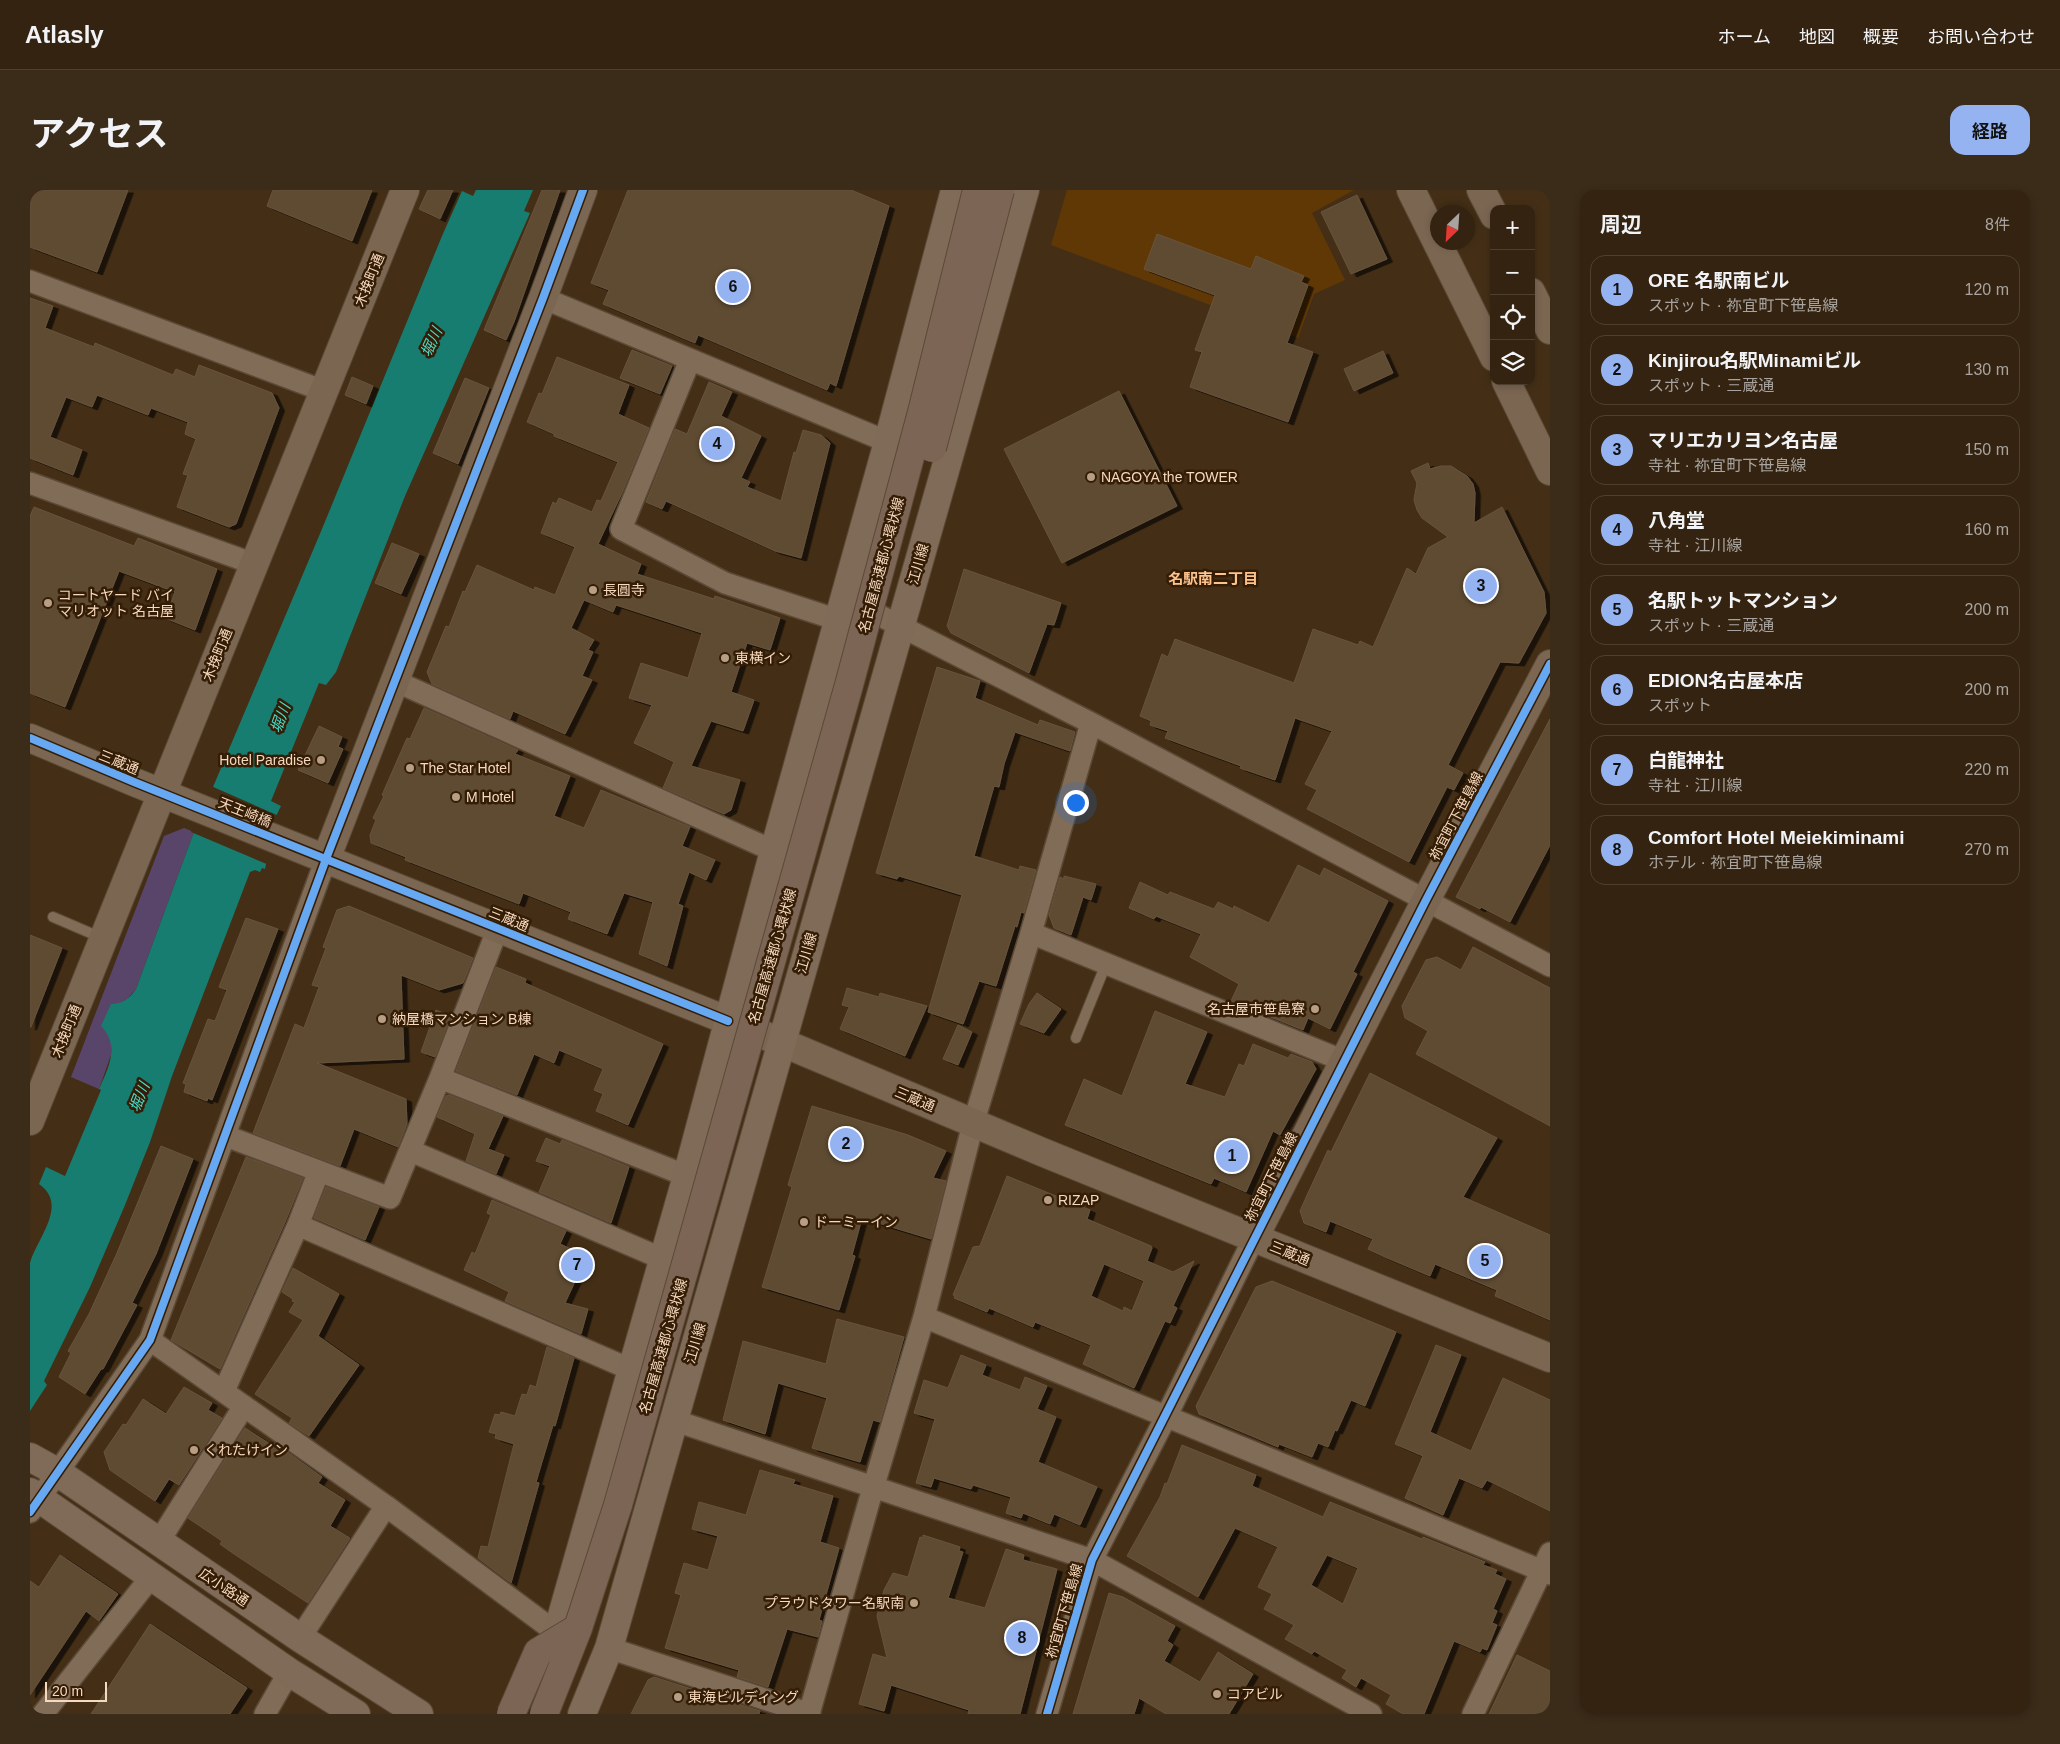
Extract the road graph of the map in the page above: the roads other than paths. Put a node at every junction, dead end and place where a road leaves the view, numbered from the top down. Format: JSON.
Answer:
{"nodes":[{"id":1,"x":405,"y":190,"type":"edge"},
{"id":2,"x":583,"y":190,"type":"edge"},
{"id":3,"x":1000,"y":190,"type":"edge"},
{"id":4,"x":1024,"y":190,"type":"edge"},
{"id":5,"x":1411,"y":190,"type":"edge"},
{"id":6,"x":1482,"y":190,"type":"edge"},
{"id":7,"x":956,"y":192,"type":"edge"},
{"id":8,"x":1490,"y":207,"type":"edge"},
{"id":9,"x":30,"y":281,"type":"edge"},
{"id":10,"x":1532,"y":295,"type":"edge"},
{"id":11,"x":543,"y":298,"type":"junction"},
{"id":12,"x":1550,"y":330,"type":"edge"},
{"id":13,"x":1490,"y":349,"type":"edge"},
{"id":14,"x":690,"y":360,"type":"junction"},
{"id":15,"x":1508,"y":385,"type":"edge"},
{"id":16,"x":324,"y":391,"type":"junction"},
{"id":17,"x":888,"y":442,"type":"junction"},
{"id":18,"x":1550,"y":471,"type":"edge"},
{"id":19,"x":30,"y":483,"type":"edge"},
{"id":20,"x":254,"y":564,"type":"junction"},
{"id":21,"x":841,"y":609,"type":"junction"},
{"id":22,"x":900,"y":625,"type":"junction"},
{"id":23,"x":1550,"y":664,"type":"edge"},
{"id":24,"x":395,"y":681,"type":"junction"},
{"id":25,"x":848,"y":685,"type":"junction"},
{"id":26,"x":1090,"y":723,"type":"junction"},
{"id":27,"x":30,"y":738,"type":"edge"},
{"id":28,"x":162,"y":792,"type":"junction"},
{"id":29,"x":200,"y":807,"type":"joint"},
{"id":30,"x":280,"y":840,"type":"joint"},
{"id":31,"x":774,"y":851,"type":"junction"},
{"id":32,"x":326,"y":859,"type":"junction"},
{"id":33,"x":1426,"y":900,"type":"junction"},
{"id":34,"x":53,"y":918,"type":"dead end"},
{"id":35,"x":498,"y":928,"type":"junction"},
{"id":36,"x":1031,"y":933,"type":"junction"},
{"id":37,"x":103,"y":938,"type":"junction"},
{"id":38,"x":1106,"y":964,"type":"junction"},
{"id":39,"x":1550,"y":966,"type":"edge"},
{"id":40,"x":728,"y":1021,"type":"junction"},
{"id":41,"x":1076,"y":1038,"type":"dead end"},
{"id":42,"x":781,"y":1042,"type":"junction"},
{"id":43,"x":1344,"y":1061,"type":"junction"},
{"id":44,"x":440,"y":1078,"type":"junction"},
{"id":45,"x":30,"y":1121,"type":"edge"},
{"id":46,"x":973,"y":1124,"type":"junction"},
{"id":47,"x":226,"y":1136,"type":"junction"},
{"id":48,"x":411,"y":1151,"type":"junction"},
{"id":49,"x":319,"y":1171,"type":"junction"},
{"id":50,"x":687,"y":1176,"type":"junction"},
{"id":51,"x":298,"y":1224,"type":"junction"},
{"id":52,"x":1254,"y":1238,"type":"junction"},
{"id":53,"x":663,"y":1259,"type":"junction"},
{"id":54,"x":924,"y":1317,"type":"junction"},
{"id":55,"x":150,"y":1340,"type":"junction"},
{"id":56,"x":1550,"y":1358,"type":"edge"},
{"id":57,"x":632,"y":1370,"type":"junction"},
{"id":58,"x":224,"y":1391,"type":"junction"},
{"id":59,"x":244,"y":1406,"type":"junction"},
{"id":60,"x":1167,"y":1416,"type":"junction"},
{"id":61,"x":673,"y":1420,"type":"junction"},
{"id":62,"x":30,"y":1457,"type":"edge"},
{"id":63,"x":57,"y":1472,"type":"junction"},
{"id":64,"x":874,"y":1487,"type":"junction"},
{"id":65,"x":33,"y":1501,"type":"edge"},
{"id":66,"x":386,"y":1506,"type":"junction"},
{"id":67,"x":158,"y":1543,"type":"junction"},
{"id":68,"x":1092,"y":1560,"type":"junction"},
{"id":69,"x":1547,"y":1566,"type":"edge"},
{"id":70,"x":151,"y":1577,"type":"junction"},
{"id":71,"x":567,"y":1630,"type":"junction"},
{"id":72,"x":300,"y":1638,"type":"junction"},
{"id":73,"x":609,"y":1648,"type":"junction"},
{"id":74,"x":289,"y":1672,"type":"junction"},
{"id":75,"x":42,"y":1714,"type":"edge"},
{"id":76,"x":265,"y":1714,"type":"edge"},
{"id":77,"x":356,"y":1714,"type":"edge"},
{"id":78,"x":420,"y":1714,"type":"edge"},
{"id":79,"x":511,"y":1714,"type":"edge"},
{"id":80,"x":523,"y":1714,"type":"edge"},
{"id":81,"x":544,"y":1714,"type":"edge"},
{"id":82,"x":582,"y":1714,"type":"edge"},
{"id":83,"x":810,"y":1714,"type":"edge"},
{"id":84,"x":1047,"y":1714,"type":"edge"},
{"id":85,"x":1371,"y":1714,"type":"edge"},
{"id":86,"x":1473,"y":1714,"type":"edge"}],
"edges":[{"from":1,"to":16,"type":"street","name":"木挽町通"},
{"from":2,"to":11,"type":"street"},
{"from":3,"to":25,"type":"highway","bridge":true},
{"from":4,"to":22,"type":"main road","name":"江川線"},
{"from":5,"to":13,"type":"street"},
{"from":6,"to":8,"type":"street"},
{"from":7,"to":17,"type":"main road"},
{"from":7,"to":25,"type":"highway","name":"名古屋高速都心環状線","bridge":true},
{"from":9,"to":16,"type":"street"},
{"from":10,"to":12,"type":"street"},
{"from":11,"to":14,"type":"street"},
{"from":11,"to":24,"type":"street"},
{"from":14,"to":17,"type":"street"},
{"from":14,"to":21,"type":"street"},
{"from":15,"to":18,"type":"street"},
{"from":16,"to":20,"type":"street","name":"木挽町通"},
{"from":17,"to":21,"type":"main road"},
{"from":19,"to":20,"type":"street"},
{"from":20,"to":28,"type":"street","name":"木挽町通"},
{"from":21,"to":22,"type":"street"},
{"from":21,"to":31,"type":"main road"},
{"from":22,"to":26,"type":"street"},
{"from":22,"to":42,"type":"main road","name":"江川線"},
{"from":23,"to":33,"type":"street","name":"祢宜町下笹島線"},
{"from":24,"to":31,"type":"street"},
{"from":24,"to":32,"type":"street"},
{"from":25,"to":71,"type":"highway","name":"名古屋高速都心環状線","bridge":true},
{"from":26,"to":33,"type":"street"},
{"from":26,"to":36,"type":"street"},
{"from":27,"to":28,"type":"street","name":"三蔵通"},
{"from":28,"to":29,"type":"street","name":"三蔵通"},
{"from":28,"to":37,"type":"street","name":"木挽町通"},
{"from":29,"to":30,"type":"street","name":"天王崎橋"},
{"from":30,"to":32,"type":"street","name":"三蔵通"},
{"from":31,"to":40,"type":"main road"},
{"from":32,"to":35,"type":"street","name":"三蔵通"},
{"from":32,"to":47,"type":"street"},
{"from":33,"to":39,"type":"street"},
{"from":33,"to":43,"type":"street","name":"祢宜町下笹島線"},
{"from":34,"to":37,"type":"lane"},
{"from":35,"to":40,"type":"street","name":"三蔵通"},
{"from":35,"to":44,"type":"street"},
{"from":36,"to":38,"type":"street"},
{"from":36,"to":46,"type":"street"},
{"from":37,"to":45,"type":"street","name":"木挽町通"},
{"from":38,"to":41,"type":"lane"},
{"from":38,"to":43,"type":"street"},
{"from":40,"to":42,"type":"street","name":"三蔵通"},
{"from":40,"to":50,"type":"main road"},
{"from":42,"to":46,"type":"street","name":"三蔵通"},
{"from":42,"to":61,"type":"main road","name":"江川線"},
{"from":43,"to":52,"type":"street","name":"祢宜町下笹島線"},
{"from":44,"to":48,"type":"street"},
{"from":44,"to":50,"type":"street"},
{"from":46,"to":52,"type":"street","name":"三蔵通"},
{"from":46,"to":54,"type":"street"},
{"from":47,"to":49,"type":"street"},
{"from":47,"to":55,"type":"street"},
{"from":48,"to":49,"type":"street"},
{"from":48,"to":53,"type":"street"},
{"from":49,"to":51,"type":"street"},
{"from":50,"to":53,"type":"main road"},
{"from":51,"to":57,"type":"street"},
{"from":51,"to":58,"type":"street"},
{"from":52,"to":56,"type":"street","name":"三蔵通"},
{"from":52,"to":60,"type":"street","name":"祢宜町下笹島線"},
{"from":53,"to":57,"type":"main road"},
{"from":54,"to":60,"type":"street"},
{"from":54,"to":64,"type":"street"},
{"from":55,"to":58,"type":"street"},
{"from":55,"to":63,"type":"street"},
{"from":57,"to":71,"type":"main road"},
{"from":58,"to":59,"type":"street"},
{"from":59,"to":66,"type":"street"},
{"from":59,"to":67,"type":"street"},
{"from":60,"to":68,"type":"street","name":"祢宜町下笹島線"},
{"from":60,"to":69,"type":"street"},
{"from":61,"to":64,"type":"street"},
{"from":61,"to":73,"type":"main road","name":"江川線"},
{"from":62,"to":63,"type":"main road","name":"広小路通"},
{"from":63,"to":65,"type":"street"},
{"from":63,"to":67,"type":"main road","name":"広小路通"},
{"from":64,"to":68,"type":"street"},
{"from":64,"to":83,"type":"street"},
{"from":65,"to":70,"type":"main road"},
{"from":66,"to":71,"type":"street"},
{"from":66,"to":72,"type":"street"},
{"from":67,"to":72,"type":"main road","name":"広小路通"},
{"from":68,"to":84,"type":"street","name":"祢宜町下笹島線"},
{"from":68,"to":85,"type":"street"},
{"from":69,"to":86,"type":"street"},
{"from":70,"to":74,"type":"main road"},
{"from":70,"to":75,"type":"street"},
{"from":71,"to":79,"type":"highway","bridge":true},
{"from":71,"to":80,"type":"main road"},
{"from":71,"to":81,"type":"highway","name":"名古屋高速都心環状線","bridge":true},
{"from":72,"to":78,"type":"main road","name":"広小路通"},
{"from":73,"to":82,"type":"main road","name":"江川線"},
{"from":73,"to":83,"type":"street"},
{"from":74,"to":76,"type":"street"},
{"from":74,"to":77,"type":"main road"}]}
